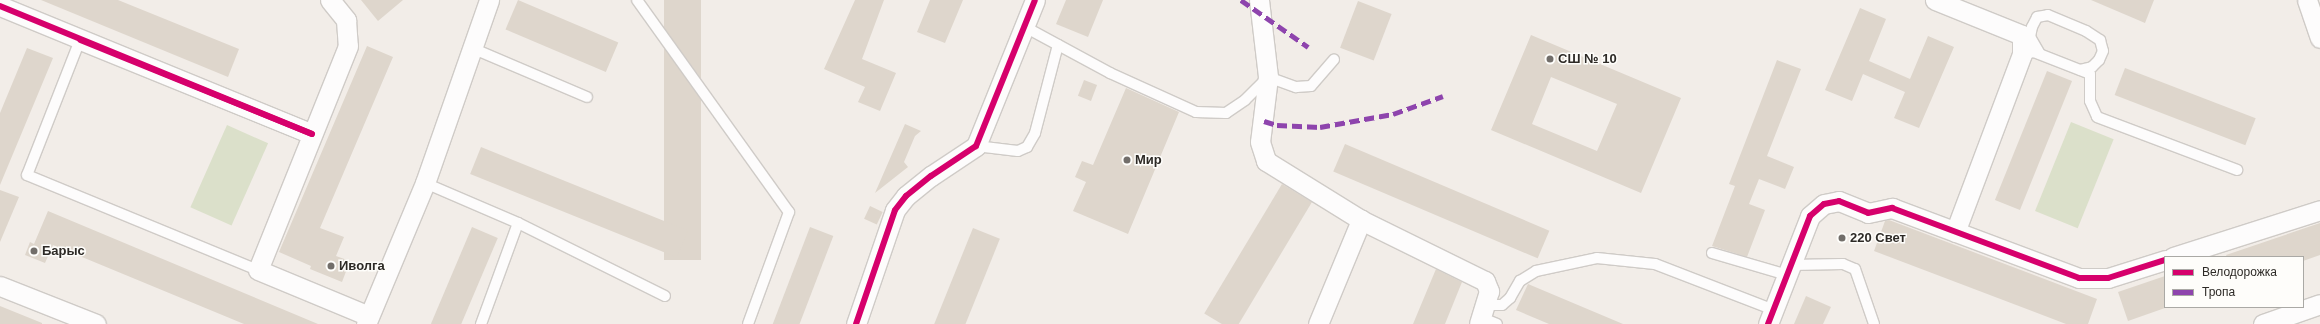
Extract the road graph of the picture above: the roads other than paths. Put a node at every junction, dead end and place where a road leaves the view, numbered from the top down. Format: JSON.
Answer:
{"nodes":[{"id":1,"x":330,"y":0,"type":"edge"},
{"id":2,"x":489,"y":0,"type":"edge"},
{"id":3,"x":637,"y":0,"type":"edge"},
{"id":4,"x":1035,"y":0,"type":"edge"},
{"id":5,"x":1259,"y":0,"type":"edge"},
{"id":6,"x":1935,"y":0,"type":"edge"},
{"id":7,"x":2307,"y":0,"type":"edge"},
{"id":8,"x":0,"y":6,"type":"edge"},
{"id":9,"x":1025,"y":27,"type":"junction"},
{"id":10,"x":2320,"y":38,"type":"edge"},
{"id":11,"x":80,"y":40,"type":"joint"},
{"id":12,"x":1058,"y":45,"type":"junction"},
{"id":13,"x":472,"y":48,"type":"junction"},
{"id":14,"x":2031,"y":54,"type":"junction"},
{"id":15,"x":1334,"y":60,"type":"dead end"},
{"id":16,"x":2080,"y":70,"type":"junction"},
{"id":17,"x":1268,"y":77,"type":"junction"},
{"id":18,"x":587,"y":97,"type":"dead end"},
{"id":19,"x":276,"y":120,"type":"junction"},
{"id":20,"x":308,"y":133,"type":"junction"},
{"id":21,"x":976,"y":146,"type":"junction"},
{"id":22,"x":2237,"y":170,"type":"dead end"},
{"id":23,"x":425,"y":183,"type":"junction"},
{"id":24,"x":2320,"y":210,"type":"edge"},
{"id":25,"x":1361,"y":220,"type":"junction"},
{"id":26,"x":518,"y":223,"type":"junction"},
{"id":27,"x":1955,"y":232,"type":"junction"},
{"id":28,"x":1712,"y":253,"type":"dead end"},
{"id":29,"x":2176,"y":256,"type":"edge"},
{"id":30,"x":2164,"y":260,"type":"edge"},
{"id":31,"x":258,"y":270,"type":"junction"},
{"id":32,"x":1789,"y":270,"type":"junction"},
{"id":33,"x":0,"y":286,"type":"edge"},
{"id":34,"x":665,"y":296,"type":"dead end"},
{"id":35,"x":2320,"y":304,"type":"edge"},
{"id":36,"x":1771,"y":317,"type":"edge"},
{"id":37,"x":1486,"y":318,"type":"edge"},
{"id":38,"x":367,"y":320,"type":"edge"},
{"id":39,"x":96,"y":324,"type":"edge"},
{"id":40,"x":481,"y":324,"type":"edge"},
{"id":41,"x":748,"y":324,"type":"edge"},
{"id":42,"x":856,"y":324,"type":"edge"},
{"id":43,"x":1318,"y":324,"type":"edge"},
{"id":44,"x":1874,"y":324,"type":"edge"},
{"id":45,"x":2263,"y":324,"type":"edge"}],
"edges":[{"from":1,"to":20,"type":"street"},
{"from":2,"to":13,"type":"street"},
{"from":3,"to":41,"type":"lane"},
{"from":4,"to":9,"type":"street"},
{"from":5,"to":17,"type":"street"},
{"from":6,"to":14,"type":"street"},
{"from":7,"to":10,"type":"street"},
{"from":8,"to":19,"type":"street"},
{"from":9,"to":12,"type":"lane"},
{"from":9,"to":21,"type":"street"},
{"from":11,"to":19,"type":"street"},
{"from":11,"to":31,"type":"lane"},
{"from":12,"to":17,"type":"lane"},
{"from":12,"to":21,"type":"lane"},
{"from":13,"to":18,"type":"lane"},
{"from":13,"to":23,"type":"street"},
{"from":14,"to":16,"type":"lane"},
{"from":14,"to":16,"type":"lane"},
{"from":14,"to":27,"type":"street"},
{"from":15,"to":17,"type":"lane"},
{"from":16,"to":22,"type":"lane"},
{"from":17,"to":25,"type":"street"},
{"from":19,"to":20,"type":"street"},
{"from":20,"to":31,"type":"street"},
{"from":21,"to":42,"type":"street"},
{"from":23,"to":26,"type":"lane"},
{"from":23,"to":38,"type":"street"},
{"from":24,"to":29,"type":"street"},
{"from":25,"to":37,"type":"street"},
{"from":25,"to":43,"type":"street"},
{"from":26,"to":34,"type":"lane"},
{"from":26,"to":40,"type":"lane"},
{"from":27,"to":30,"type":"street"},
{"from":27,"to":32,"type":"street"},
{"from":28,"to":32,"type":"lane"},
{"from":31,"to":38,"type":"street"},
{"from":32,"to":36,"type":"street"},
{"from":32,"to":44,"type":"lane"},
{"from":33,"to":39,"type":"street"},
{"from":35,"to":45,"type":"street"},
{"from":36,"to":37,"type":"lane"}]}
